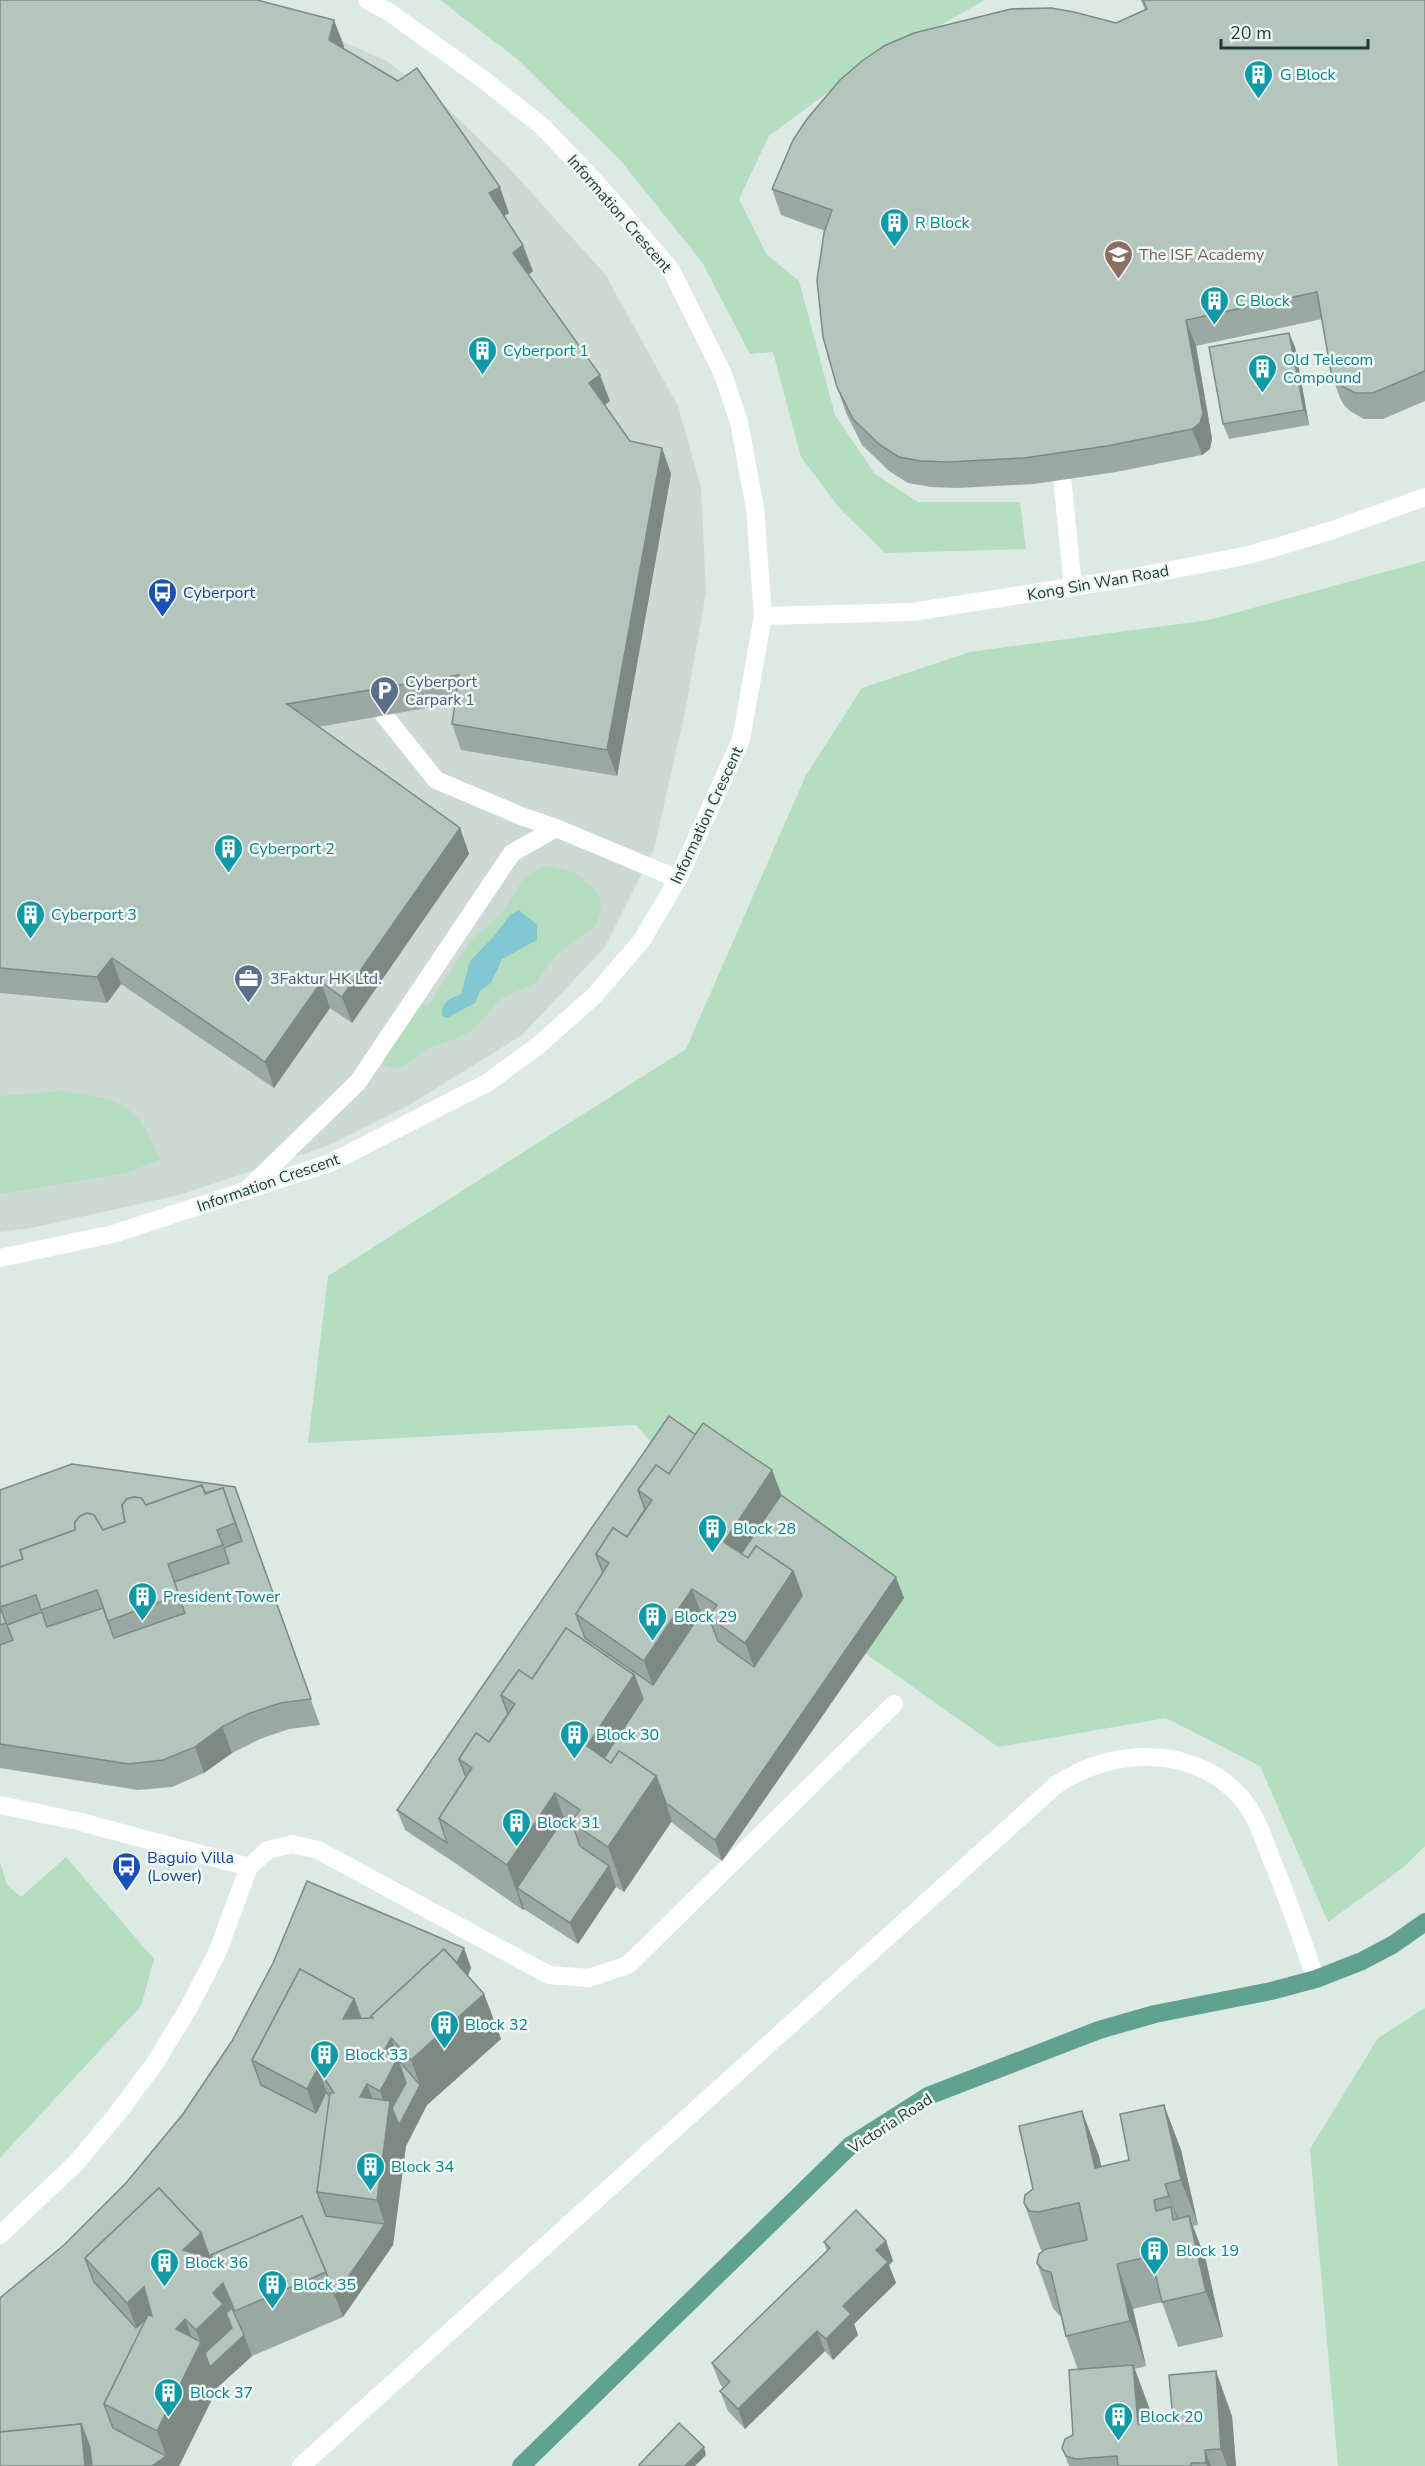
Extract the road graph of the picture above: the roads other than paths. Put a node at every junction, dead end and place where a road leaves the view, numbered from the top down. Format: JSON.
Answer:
{"nodes":[{"id":1,"x":367,"y":0,"type":"edge"},
{"id":2,"x":1049,"y":446,"type":"edge"},
{"id":3,"x":1425,"y":497,"type":"edge"},
{"id":4,"x":1073,"y":586,"type":"junction"},
{"id":5,"x":763,"y":616,"type":"junction"},
{"id":6,"x":384,"y":715,"type":"edge"},
{"id":7,"x":556,"y":828,"type":"junction"},
{"id":8,"x":678,"y":879,"type":"junction"},
{"id":9,"x":247,"y":1190,"type":"junction"},
{"id":10,"x":0,"y":1258,"type":"edge"},
{"id":11,"x":894,"y":1704,"type":"dead end"},
{"id":12,"x":0,"y":1805,"type":"edge"},
{"id":13,"x":249,"y":1867,"type":"junction"},
{"id":14,"x":1425,"y":1922,"type":"edge"},
{"id":15,"x":1316,"y":1979,"type":"junction"},
{"id":16,"x":0,"y":2235,"type":"edge"},
{"id":17,"x":301,"y":2466,"type":"edge"},
{"id":18,"x":521,"y":2466,"type":"edge"}],
"edges":[{"from":1,"to":5,"type":"street","name":"Information Crescent"},
{"from":2,"to":4,"type":"street"},
{"from":3,"to":4,"type":"street","name":"Kong Sin Wan Road"},
{"from":4,"to":5,"type":"street","name":"Kong Sin Wan Road"},
{"from":5,"to":8,"type":"street","name":"Information Crescent"},
{"from":6,"to":7,"type":"street"},
{"from":7,"to":8,"type":"street"},
{"from":7,"to":9,"type":"street"},
{"from":8,"to":9,"type":"street","name":"Information Crescent"},
{"from":9,"to":10,"type":"street","name":"Information Crescent"},
{"from":11,"to":13,"type":"street"},
{"from":12,"to":13,"type":"street"},
{"from":13,"to":16,"type":"street"},
{"from":14,"to":15,"type":"main road","name":"Victoria Road"},
{"from":15,"to":17,"type":"street"},
{"from":15,"to":18,"type":"main road","name":"Victoria Road"}]}
